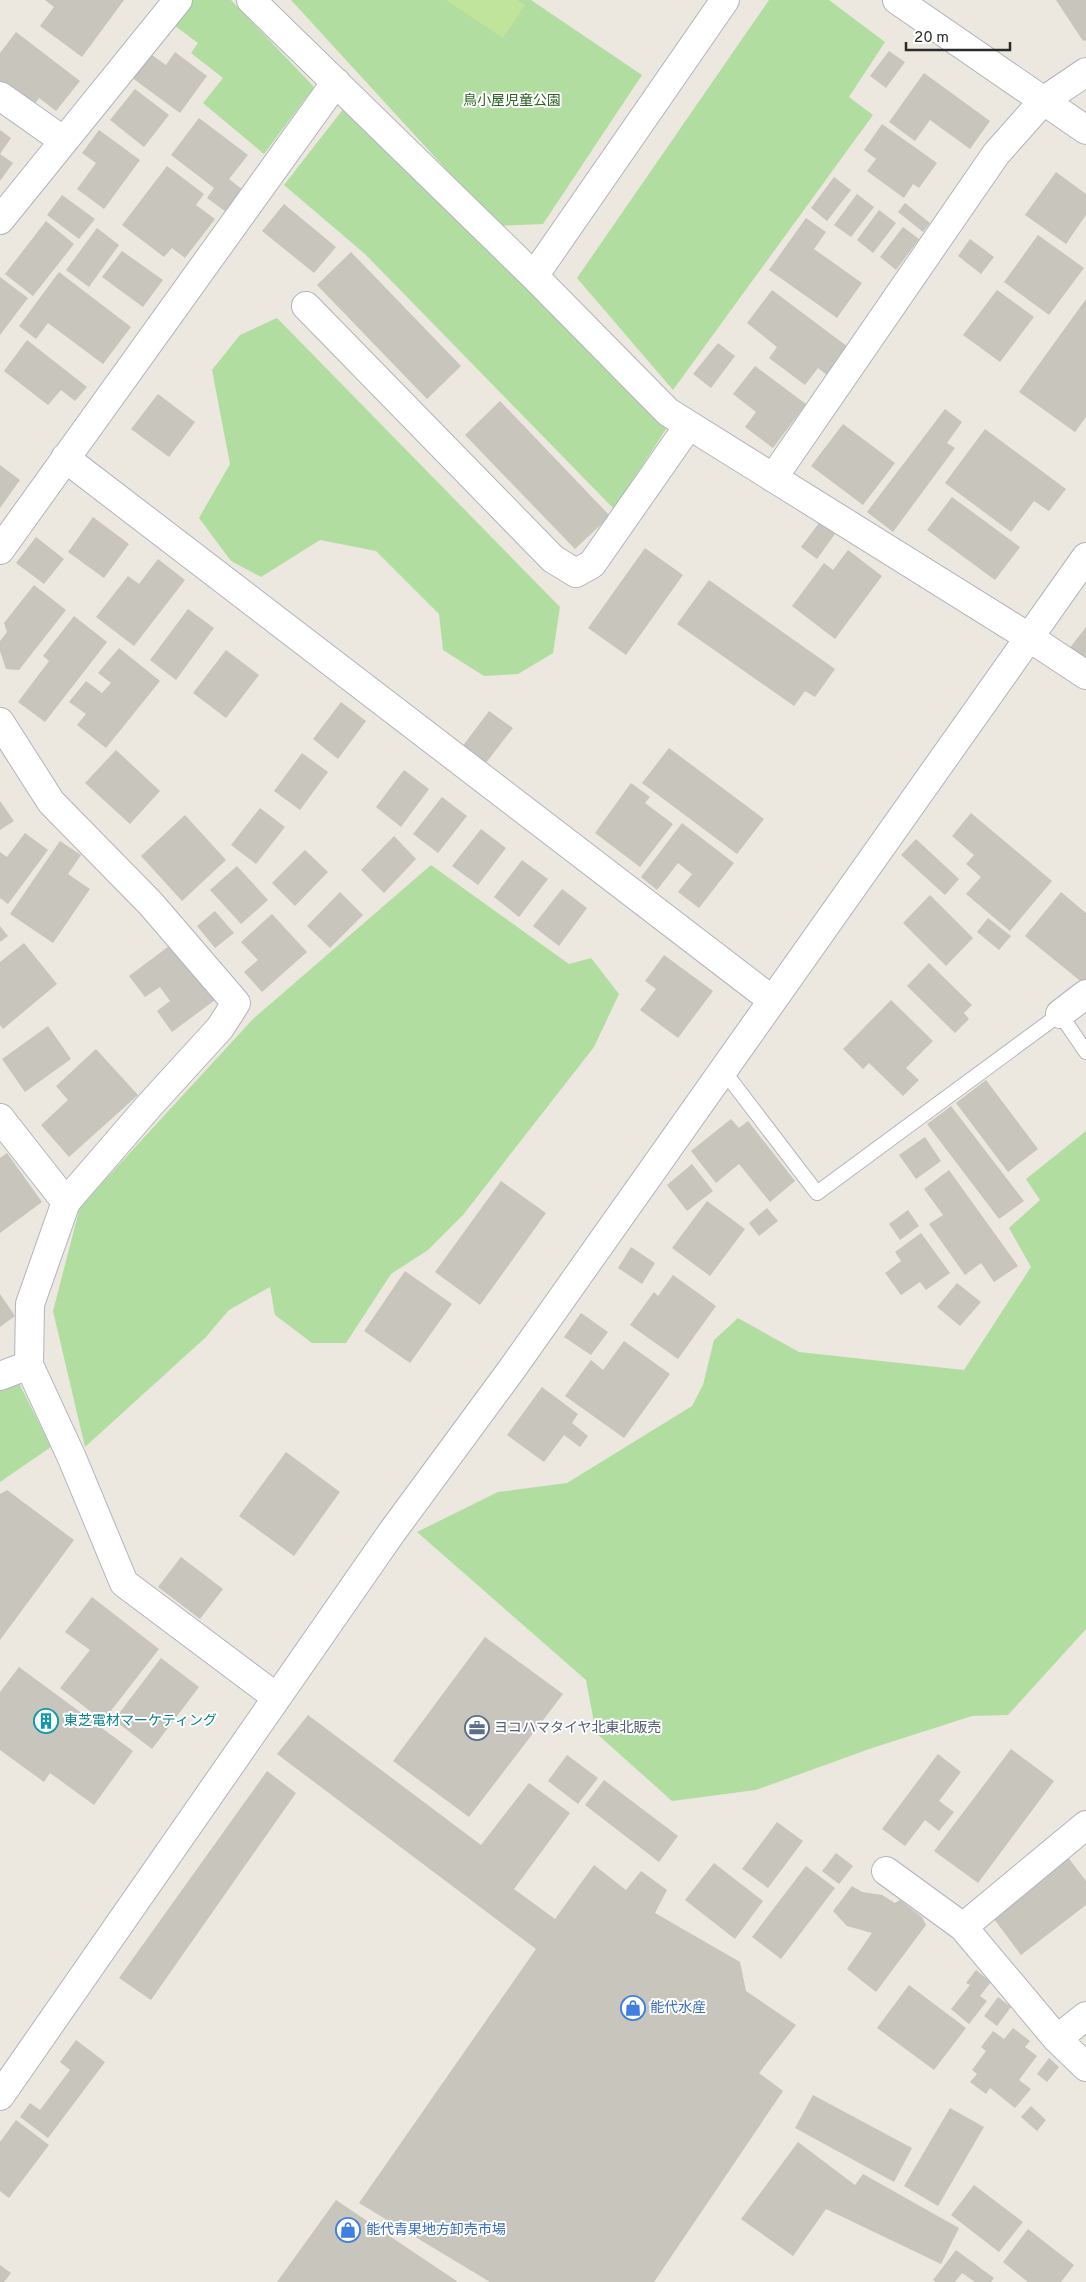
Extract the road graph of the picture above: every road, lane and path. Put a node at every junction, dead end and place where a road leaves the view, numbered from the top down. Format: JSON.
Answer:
{"nodes":[{"id":1,"x":178,"y":0,"type":"edge"},
{"id":2,"x":251,"y":0,"type":"edge"},
{"id":3,"x":725,"y":0,"type":"edge"},
{"id":4,"x":897,"y":0,"type":"edge"},
{"id":5,"x":1086,"y":72,"type":"edge"},
{"id":6,"x":336,"y":82,"type":"junction"},
{"id":7,"x":0,"y":96,"type":"edge"},
{"id":8,"x":1043,"y":101,"type":"junction"},
{"id":9,"x":1086,"y":130,"type":"edge"},
{"id":10,"x":64,"y":141,"type":"junction"},
{"id":11,"x":0,"y":220,"type":"edge"},
{"id":12,"x":534,"y":276,"type":"junction"},
{"id":13,"x":306,"y":306,"type":"dead end"},
{"id":14,"x":689,"y":425,"type":"junction"},
{"id":15,"x":65,"y":458,"type":"junction"},
{"id":16,"x":773,"y":478,"type":"junction"},
{"id":17,"x":0,"y":550,"type":"edge"},
{"id":18,"x":1086,"y":557,"type":"edge"},
{"id":19,"x":1030,"y":638,"type":"junction"},
{"id":20,"x":1086,"y":675,"type":"edge"},
{"id":21,"x":0,"y":722,"type":"edge"},
{"id":22,"x":1086,"y":994,"type":"edge"},
{"id":23,"x":772,"y":1000,"type":"junction"},
{"id":24,"x":1060,"y":1014,"type":"junction"},
{"id":25,"x":1086,"y":1052,"type":"edge"},
{"id":26,"x":724,"y":1070,"type":"junction"},
{"id":27,"x":0,"y":1118,"type":"edge"},
{"id":28,"x":66,"y":1202,"type":"junction"},
{"id":29,"x":29,"y":1365,"type":"junction"},
{"id":30,"x":0,"y":1376,"type":"edge"},
{"id":31,"x":276,"y":1697,"type":"junction"},
{"id":32,"x":1086,"y":1825,"type":"edge"},
{"id":33,"x":886,"y":1871,"type":"dead end"},
{"id":34,"x":963,"y":1927,"type":"junction"},
{"id":35,"x":1086,"y":2016,"type":"edge"},
{"id":36,"x":1057,"y":2039,"type":"junction"},
{"id":37,"x":1086,"y":2067,"type":"edge"},
{"id":38,"x":0,"y":2096,"type":"edge"}],
"edges":[{"from":1,"to":10,"type":"street"},
{"from":2,"to":6,"type":"street"},
{"from":3,"to":12,"type":"street"},
{"from":4,"to":8,"type":"street"},
{"from":5,"to":8,"type":"street"},
{"from":6,"to":12,"type":"street"},
{"from":6,"to":15,"type":"street"},
{"from":7,"to":10,"type":"street"},
{"from":8,"to":9,"type":"street"},
{"from":8,"to":16,"type":"street"},
{"from":10,"to":11,"type":"street"},
{"from":12,"to":14,"type":"street"},
{"from":13,"to":14,"type":"street"},
{"from":14,"to":16,"type":"street"},
{"from":15,"to":17,"type":"street"},
{"from":15,"to":23,"type":"street"},
{"from":16,"to":19,"type":"street"},
{"from":18,"to":19,"type":"street"},
{"from":19,"to":20,"type":"street"},
{"from":19,"to":23,"type":"street"},
{"from":21,"to":28,"type":"street"},
{"from":22,"to":24,"type":"street"},
{"from":23,"to":26,"type":"street"},
{"from":24,"to":25,"type":"lane"},
{"from":24,"to":26,"type":"lane"},
{"from":26,"to":31,"type":"street"},
{"from":27,"to":28,"type":"street"},
{"from":28,"to":29,"type":"street"},
{"from":29,"to":30,"type":"street"},
{"from":29,"to":31,"type":"street"},
{"from":31,"to":38,"type":"street"},
{"from":32,"to":34,"type":"street"},
{"from":33,"to":34,"type":"street"},
{"from":34,"to":36,"type":"street"},
{"from":35,"to":36,"type":"street"},
{"from":36,"to":37,"type":"street"}]}
